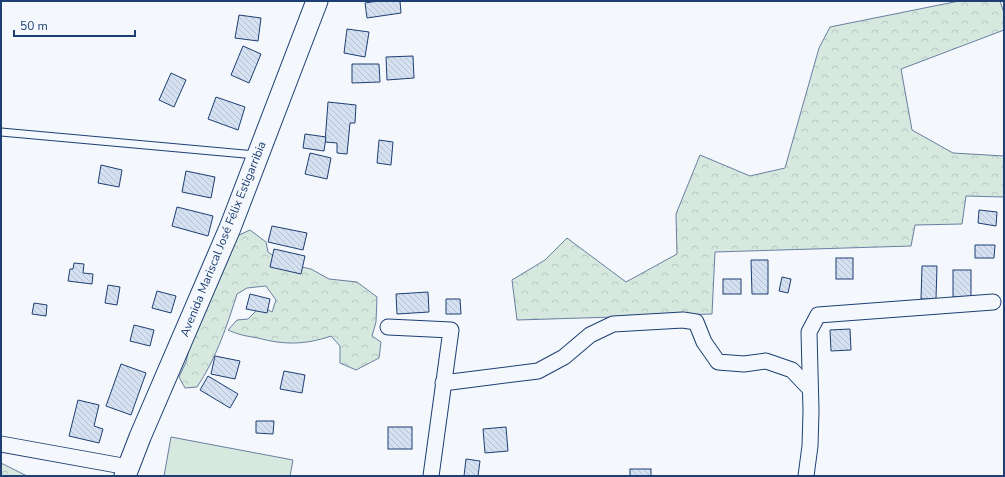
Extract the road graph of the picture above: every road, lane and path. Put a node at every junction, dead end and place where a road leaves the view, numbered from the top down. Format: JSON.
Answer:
{"nodes":[{"id":1,"x":317,"y":1,"type":"edge"},
{"id":2,"x":1,"y":132,"type":"edge"},
{"id":3,"x":258,"y":156,"type":"junction"},
{"id":4,"x":993,"y":302,"type":"dead end"},
{"id":5,"x":388,"y":327,"type":"dead end"},
{"id":6,"x":444,"y":383,"type":"junction"},
{"id":7,"x":810,"y":389,"type":"junction"},
{"id":8,"x":1,"y":444,"type":"edge"},
{"id":9,"x":127,"y":472,"type":"edge"},
{"id":10,"x":430,"y":476,"type":"edge"},
{"id":11,"x":806,"y":476,"type":"edge"}],
"edges":[{"from":1,"to":3,"type":"main road","name":"Avenida Mariscal José Félix Estigarribia"},
{"from":2,"to":3,"type":"lane"},
{"from":3,"to":9,"type":"main road","name":"Avenida Mariscal José Félix Estigarribia"},
{"from":4,"to":7,"type":"street"},
{"from":5,"to":6,"type":"street"},
{"from":6,"to":7,"type":"street"},
{"from":6,"to":10,"type":"street"},
{"from":7,"to":11,"type":"street"},
{"from":8,"to":9,"type":"street"}]}
